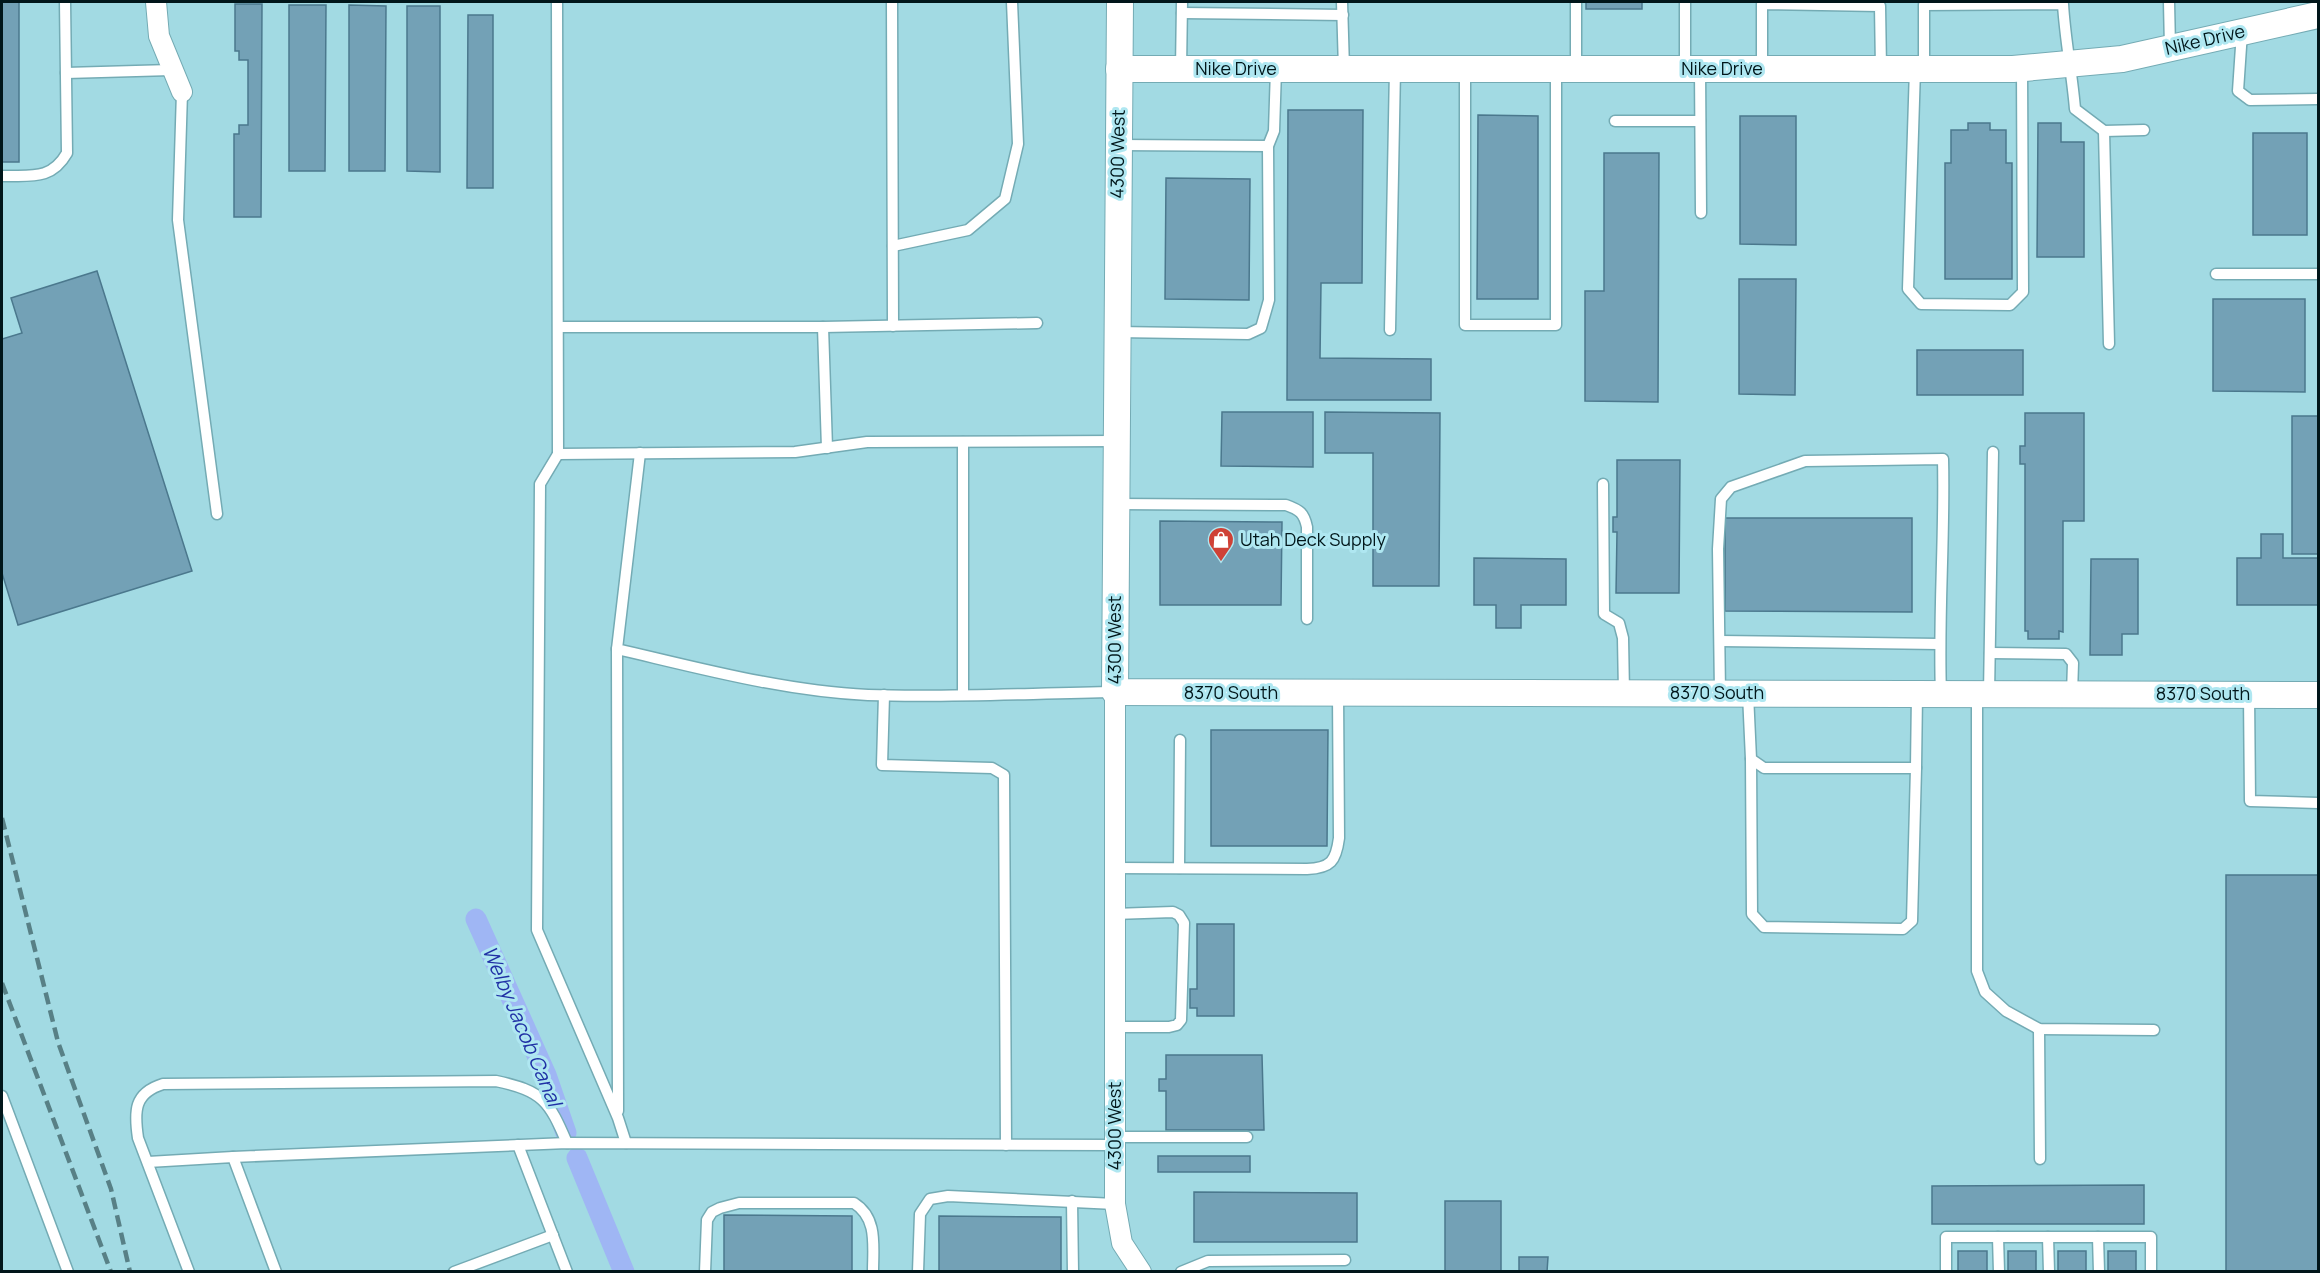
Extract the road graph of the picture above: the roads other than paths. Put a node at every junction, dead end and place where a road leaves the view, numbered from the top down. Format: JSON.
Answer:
{"nodes":[{"id":1,"x":65,"y":2,"type":"edge"},
{"id":2,"x":156,"y":2,"type":"edge"},
{"id":3,"x":557,"y":2,"type":"edge"},
{"id":4,"x":892,"y":2,"type":"edge"},
{"id":5,"x":1012,"y":2,"type":"edge"},
{"id":6,"x":1119,"y":2,"type":"edge"},
{"id":7,"x":1342,"y":2,"type":"edge"},
{"id":8,"x":1576,"y":2,"type":"edge"},
{"id":9,"x":1685,"y":2,"type":"edge"},
{"id":10,"x":2169,"y":2,"type":"edge"},
{"id":11,"x":2064,"y":3,"type":"edge"},
{"id":12,"x":1923,"y":4,"type":"edge"},
{"id":13,"x":1182,"y":7,"type":"edge"},
{"id":14,"x":1342,"y":15,"type":"junction"},
{"id":15,"x":2319,"y":15,"type":"edge"},
{"id":16,"x":2242,"y":32,"type":"junction"},
{"id":17,"x":2170,"y":48,"type":"junction"},
{"id":18,"x":2072,"y":62,"type":"junction"},
{"id":19,"x":2022,"y":68,"type":"junction"},
{"id":20,"x":1119,"y":69,"type":"junction"},
{"id":21,"x":1181,"y":69,"type":"junction"},
{"id":22,"x":1276,"y":69,"type":"junction"},
{"id":23,"x":1344,"y":69,"type":"junction"},
{"id":24,"x":1395,"y":69,"type":"junction"},
{"id":25,"x":1465,"y":69,"type":"junction"},
{"id":26,"x":1566,"y":69,"type":"junction"},
{"id":27,"x":1692,"y":69,"type":"junction"},
{"id":28,"x":1762,"y":69,"type":"junction"},
{"id":29,"x":1881,"y":69,"type":"junction"},
{"id":30,"x":1919,"y":69,"type":"junction"},
{"id":31,"x":171,"y":70,"type":"junction"},
{"id":32,"x":66,"y":73,"type":"junction"},
{"id":33,"x":183,"y":92,"type":"joint"},
{"id":34,"x":2319,"y":99,"type":"edge"},
{"id":35,"x":1615,"y":121,"type":"dead end"},
{"id":36,"x":1701,"y":121,"type":"junction"},
{"id":37,"x":2144,"y":130,"type":"dead end"},
{"id":38,"x":2104,"y":131,"type":"junction"},
{"id":39,"x":1118,"y":145,"type":"junction"},
{"id":40,"x":1268,"y":146,"type":"junction"},
{"id":41,"x":2,"y":176,"type":"edge"},
{"id":42,"x":1701,"y":213,"type":"dead end"},
{"id":43,"x":893,"y":246,"type":"junction"},
{"id":44,"x":2216,"y":274,"type":"dead end"},
{"id":45,"x":2319,"y":274,"type":"edge"},
{"id":46,"x":1037,"y":323,"type":"dead end"},
{"id":47,"x":893,"y":326,"type":"junction"},
{"id":48,"x":559,"y":327,"type":"junction"},
{"id":49,"x":823,"y":327,"type":"junction"},
{"id":50,"x":1390,"y":330,"type":"dead end"},
{"id":51,"x":1117,"y":332,"type":"junction"},
{"id":52,"x":2109,"y":344,"type":"dead end"},
{"id":53,"x":1116,"y":441,"type":"junction"},
{"id":54,"x":963,"y":442,"type":"junction"},
{"id":55,"x":827,"y":448,"type":"junction"},
{"id":56,"x":1993,"y":452,"type":"dead end"},
{"id":57,"x":640,"y":453,"type":"junction"},
{"id":58,"x":558,"y":454,"type":"junction"},
{"id":59,"x":1603,"y":484,"type":"dead end"},
{"id":60,"x":1116,"y":504,"type":"junction"},
{"id":61,"x":217,"y":514,"type":"dead end"},
{"id":62,"x":1307,"y":619,"type":"dead end"},
{"id":63,"x":1720,"y":641,"type":"junction"},
{"id":64,"x":1939,"y":644,"type":"junction"},
{"id":65,"x":617,"y":649,"type":"junction"},
{"id":66,"x":1990,"y":653,"type":"junction"},
{"id":67,"x":1115,"y":692,"type":"junction"},
{"id":68,"x":1338,"y":693,"type":"junction"},
{"id":69,"x":1624,"y":693,"type":"junction"},
{"id":70,"x":1720,"y":693,"type":"junction"},
{"id":71,"x":1748,"y":693,"type":"junction"},
{"id":72,"x":963,"y":694,"type":"junction"},
{"id":73,"x":1929,"y":694,"type":"junction"},
{"id":74,"x":1983,"y":694,"type":"junction"},
{"id":75,"x":2072,"y":694,"type":"junction"},
{"id":76,"x":2249,"y":694,"type":"junction"},
{"id":77,"x":884,"y":695,"type":"junction"},
{"id":78,"x":2319,"y":695,"type":"edge"},
{"id":79,"x":1180,"y":740,"type":"dead end"},
{"id":80,"x":1751,"y":759,"type":"junction"},
{"id":81,"x":1916,"y":768,"type":"junction"},
{"id":82,"x":2319,"y":803,"type":"edge"},
{"id":83,"x":1114,"y":868,"type":"junction"},
{"id":84,"x":1179,"y":868,"type":"junction"},
{"id":85,"x":1114,"y":914,"type":"junction"},
{"id":86,"x":1114,"y":1027,"type":"junction"},
{"id":87,"x":2039,"y":1029,"type":"junction"},
{"id":88,"x":2154,"y":1030,"type":"dead end"},
{"id":89,"x":2,"y":1096,"type":"edge"},
{"id":90,"x":618,"y":1118,"type":"junction"},
{"id":91,"x":1247,"y":1137,"type":"dead end"},
{"id":92,"x":1114,"y":1141,"type":"junction"},
{"id":93,"x":567,"y":1143,"type":"junction"},
{"id":94,"x":626,"y":1143,"type":"junction"},
{"id":95,"x":518,"y":1145,"type":"junction"},
{"id":96,"x":1006,"y":1145,"type":"junction"},
{"id":97,"x":233,"y":1157,"type":"junction"},
{"id":98,"x":2040,"y":1159,"type":"dead end"},
{"id":99,"x":148,"y":1162,"type":"junction"},
{"id":100,"x":1072,"y":1201,"type":"junction"},
{"id":101,"x":1114,"y":1204,"type":"junction"},
{"id":102,"x":553,"y":1234,"type":"junction"},
{"id":103,"x":1998,"y":1237,"type":"junction"},
{"id":104,"x":2048,"y":1237,"type":"junction"},
{"id":105,"x":2098,"y":1237,"type":"junction"},
{"id":106,"x":1345,"y":1260,"type":"dead end"},
{"id":107,"x":68,"y":1272,"type":"edge"},
{"id":108,"x":189,"y":1272,"type":"edge"},
{"id":109,"x":276,"y":1272,"type":"edge"},
{"id":110,"x":454,"y":1272,"type":"edge"},
{"id":111,"x":567,"y":1272,"type":"edge"},
{"id":112,"x":705,"y":1272,"type":"edge"},
{"id":113,"x":873,"y":1272,"type":"edge"},
{"id":114,"x":918,"y":1272,"type":"edge"},
{"id":115,"x":1073,"y":1272,"type":"edge"},
{"id":116,"x":1141,"y":1272,"type":"edge"},
{"id":117,"x":1181,"y":1272,"type":"edge"},
{"id":118,"x":1946,"y":1272,"type":"edge"},
{"id":119,"x":1999,"y":1272,"type":"edge"},
{"id":120,"x":2049,"y":1272,"type":"edge"},
{"id":121,"x":2098,"y":1272,"type":"edge"},
{"id":122,"x":2151,"y":1272,"type":"edge"}],
"edges":[{"from":1,"to":32,"type":"lane"},
{"from":2,"to":31,"type":"street"},
{"from":3,"to":48,"type":"lane"},
{"from":4,"to":43,"type":"lane"},
{"from":5,"to":43,"type":"lane"},
{"from":6,"to":20,"type":"street","name":"4300 West"},
{"from":7,"to":14,"type":"lane"},
{"from":8,"to":26,"type":"lane"},
{"from":9,"to":27,"type":"lane"},
{"from":10,"to":17,"type":"lane"},
{"from":11,"to":12,"type":"lane"},
{"from":11,"to":18,"type":"lane"},
{"from":12,"to":30,"type":"lane"},
{"from":13,"to":14,"type":"lane"},
{"from":13,"to":21,"type":"lane"},
{"from":14,"to":23,"type":"lane"},
{"from":15,"to":16,"type":"street","name":"Nike Drive"},
{"from":16,"to":17,"type":"street","name":"Nike Drive"},
{"from":16,"to":34,"type":"lane"},
{"from":17,"to":18,"type":"street","name":"Nike Drive"},
{"from":18,"to":19,"type":"street","name":"Nike Drive"},
{"from":18,"to":38,"type":"lane"},
{"from":19,"to":30,"type":"street","name":"Nike Drive"},
{"from":19,"to":30,"type":"lane"},
{"from":20,"to":21,"type":"street","name":"Nike Drive"},
{"from":20,"to":39,"type":"street","name":"4300 West"},
{"from":21,"to":22,"type":"street","name":"Nike Drive"},
{"from":22,"to":23,"type":"street","name":"Nike Drive"},
{"from":22,"to":40,"type":"lane"},
{"from":23,"to":24,"type":"street","name":"Nike Drive"},
{"from":24,"to":25,"type":"street","name":"Nike Drive"},
{"from":24,"to":50,"type":"lane"},
{"from":25,"to":26,"type":"street","name":"Nike Drive"},
{"from":25,"to":26,"type":"lane"},
{"from":26,"to":27,"type":"street","name":"Nike Drive"},
{"from":27,"to":28,"type":"street","name":"Nike Drive"},
{"from":27,"to":36,"type":"lane"},
{"from":28,"to":29,"type":"street","name":"Nike Drive"},
{"from":28,"to":29,"type":"lane"},
{"from":29,"to":30,"type":"street","name":"Nike Drive"},
{"from":31,"to":32,"type":"lane"},
{"from":31,"to":33,"type":"street"},
{"from":32,"to":41,"type":"lane"},
{"from":33,"to":61,"type":"lane"},
{"from":35,"to":36,"type":"lane"},
{"from":36,"to":42,"type":"lane"},
{"from":37,"to":38,"type":"lane"},
{"from":38,"to":52,"type":"lane"},
{"from":39,"to":40,"type":"lane"},
{"from":39,"to":51,"type":"street","name":"4300 West"},
{"from":40,"to":51,"type":"lane"},
{"from":43,"to":47,"type":"lane"},
{"from":44,"to":45,"type":"lane"},
{"from":46,"to":47,"type":"lane"},
{"from":47,"to":49,"type":"lane"},
{"from":48,"to":49,"type":"lane"},
{"from":48,"to":58,"type":"lane"},
{"from":49,"to":55,"type":"lane"},
{"from":51,"to":53,"type":"street","name":"4300 West"},
{"from":53,"to":54,"type":"lane"},
{"from":53,"to":60,"type":"street","name":"4300 West"},
{"from":54,"to":55,"type":"lane"},
{"from":54,"to":72,"type":"lane"},
{"from":55,"to":57,"type":"lane"},
{"from":56,"to":66,"type":"lane"},
{"from":57,"to":58,"type":"lane"},
{"from":57,"to":65,"type":"lane"},
{"from":58,"to":90,"type":"lane"},
{"from":59,"to":69,"type":"lane"},
{"from":60,"to":62,"type":"lane"},
{"from":60,"to":67,"type":"street","name":"4300 West"},
{"from":63,"to":64,"type":"lane"},
{"from":63,"to":64,"type":"lane"},
{"from":63,"to":70,"type":"lane"},
{"from":64,"to":73,"type":"lane"},
{"from":65,"to":77,"type":"lane"},
{"from":65,"to":90,"type":"lane"},
{"from":66,"to":74,"type":"lane"},
{"from":66,"to":75,"type":"lane"},
{"from":67,"to":68,"type":"street","name":"8370 South"},
{"from":67,"to":72,"type":"lane"},
{"from":67,"to":83,"type":"street","name":"4300 West"},
{"from":68,"to":69,"type":"street","name":"8370 South"},
{"from":68,"to":84,"type":"lane"},
{"from":69,"to":70,"type":"street","name":"8370 South"},
{"from":70,"to":71,"type":"street","name":"8370 South"},
{"from":71,"to":73,"type":"street","name":"8370 South"},
{"from":71,"to":80,"type":"lane"},
{"from":72,"to":77,"type":"lane"},
{"from":73,"to":74,"type":"street","name":"8370 South"},
{"from":73,"to":81,"type":"lane"},
{"from":74,"to":75,"type":"street","name":"8370 South"},
{"from":74,"to":87,"type":"lane"},
{"from":75,"to":76,"type":"street","name":"8370 South"},
{"from":76,"to":78,"type":"street","name":"8370 South"},
{"from":76,"to":82,"type":"lane"},
{"from":77,"to":96,"type":"lane"},
{"from":79,"to":84,"type":"lane"},
{"from":80,"to":81,"type":"lane"},
{"from":80,"to":81,"type":"lane"},
{"from":83,"to":84,"type":"lane"},
{"from":83,"to":85,"type":"street","name":"4300 West"},
{"from":85,"to":86,"type":"street","name":"4300 West"},
{"from":85,"to":86,"type":"lane"},
{"from":86,"to":92,"type":"street","name":"4300 West"},
{"from":87,"to":88,"type":"lane"},
{"from":87,"to":98,"type":"lane"},
{"from":89,"to":107,"type":"lane"},
{"from":90,"to":94,"type":"lane"},
{"from":91,"to":92,"type":"lane"},
{"from":92,"to":96,"type":"lane"},
{"from":92,"to":101,"type":"street","name":"4300 West"},
{"from":93,"to":94,"type":"lane"},
{"from":93,"to":95,"type":"lane"},
{"from":93,"to":99,"type":"lane"},
{"from":94,"to":96,"type":"lane"},
{"from":95,"to":97,"type":"lane"},
{"from":95,"to":102,"type":"lane"},
{"from":97,"to":99,"type":"lane"},
{"from":97,"to":109,"type":"lane"},
{"from":99,"to":108,"type":"lane"},
{"from":100,"to":101,"type":"lane"},
{"from":100,"to":114,"type":"lane"},
{"from":100,"to":115,"type":"lane"},
{"from":101,"to":116,"type":"street","name":"4300 West"},
{"from":102,"to":110,"type":"lane"},
{"from":102,"to":111,"type":"lane"},
{"from":103,"to":104,"type":"lane"},
{"from":103,"to":118,"type":"lane"},
{"from":103,"to":119,"type":"lane"},
{"from":104,"to":105,"type":"lane"},
{"from":104,"to":120,"type":"lane"},
{"from":105,"to":121,"type":"lane"},
{"from":105,"to":122,"type":"lane"},
{"from":106,"to":117,"type":"lane"},
{"from":112,"to":113,"type":"lane"}]}
